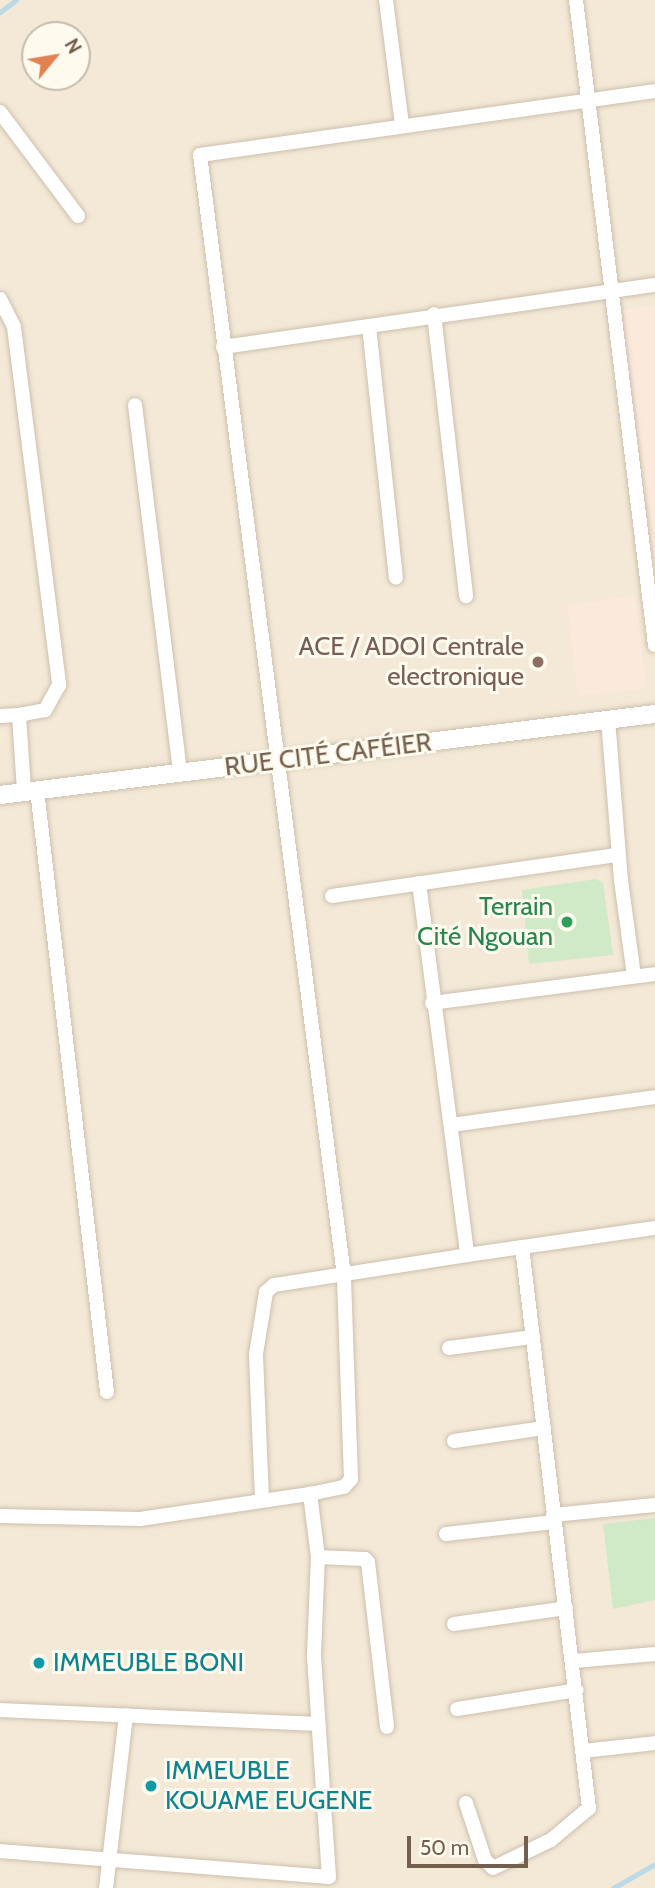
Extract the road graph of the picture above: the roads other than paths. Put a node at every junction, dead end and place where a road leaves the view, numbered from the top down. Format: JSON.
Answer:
{"nodes":[{"id":1,"x":386,"y":0,"type":"edge"},
{"id":2,"x":576,"y":0,"type":"edge"},
{"id":3,"x":655,"y":91,"type":"edge"},
{"id":4,"x":590,"y":100,"type":"junction"},
{"id":5,"x":0,"y":112,"type":"edge"},
{"id":6,"x":402,"y":125,"type":"junction"},
{"id":7,"x":78,"y":216,"type":"dead end"},
{"id":8,"x":655,"y":285,"type":"edge"},
{"id":9,"x":611,"y":291,"type":"junction"},
{"id":10,"x":0,"y":299,"type":"edge"},
{"id":11,"x":434,"y":314,"type":"junction"},
{"id":12,"x":369,"y":326,"type":"junction"},
{"id":13,"x":223,"y":347,"type":"junction"},
{"id":14,"x":135,"y":405,"type":"dead end"},
{"id":15,"x":396,"y":578,"type":"dead end"},
{"id":16,"x":466,"y":596,"type":"dead end"},
{"id":17,"x":655,"y":645,"type":"edge"},
{"id":18,"x":655,"y":713,"type":"edge"},
{"id":19,"x":19,"y":715,"type":"junction"},
{"id":20,"x":0,"y":716,"type":"edge"},
{"id":21,"x":608,"y":719,"type":"junction"},
{"id":22,"x":277,"y":762,"type":"junction"},
{"id":23,"x":180,"y":773,"type":"junction"},
{"id":24,"x":30,"y":791,"type":"junction"},
{"id":25,"x":0,"y":795,"type":"edge"},
{"id":26,"x":618,"y":855,"type":"junction"},
{"id":27,"x":419,"y":883,"type":"junction"},
{"id":28,"x":332,"y":896,"type":"dead end"},
{"id":29,"x":655,"y":974,"type":"edge"},
{"id":30,"x":634,"y":976,"type":"junction"},
{"id":31,"x":432,"y":1003,"type":"junction"},
{"id":32,"x":655,"y":1097,"type":"edge"},
{"id":33,"x":451,"y":1125,"type":"junction"},
{"id":34,"x":655,"y":1228,"type":"edge"},
{"id":35,"x":522,"y":1247,"type":"junction"},
{"id":36,"x":467,"y":1255,"type":"junction"},
{"id":37,"x":344,"y":1276,"type":"junction"},
{"id":38,"x":533,"y":1337,"type":"junction"},
{"id":39,"x":449,"y":1348,"type":"dead end"},
{"id":40,"x":107,"y":1392,"type":"dead end"},
{"id":41,"x":544,"y":1428,"type":"junction"},
{"id":42,"x":454,"y":1441,"type":"dead end"},
{"id":43,"x":310,"y":1494,"type":"junction"},
{"id":44,"x":262,"y":1499,"type":"junction"},
{"id":45,"x":655,"y":1505,"type":"edge"},
{"id":46,"x":0,"y":1516,"type":"edge"},
{"id":47,"x":553,"y":1518,"type":"junction"},
{"id":48,"x":446,"y":1534,"type":"dead end"},
{"id":49,"x":318,"y":1557,"type":"junction"},
{"id":50,"x":566,"y":1608,"type":"junction"},
{"id":51,"x":454,"y":1624,"type":"dead end"},
{"id":52,"x":655,"y":1654,"type":"edge"},
{"id":53,"x":574,"y":1661,"type":"junction"},
{"id":54,"x":577,"y":1690,"type":"junction"},
{"id":55,"x":457,"y":1709,"type":"dead end"},
{"id":56,"x":0,"y":1710,"type":"edge"},
{"id":57,"x":126,"y":1715,"type":"junction"},
{"id":58,"x":318,"y":1724,"type":"junction"},
{"id":59,"x":387,"y":1727,"type":"dead end"},
{"id":60,"x":655,"y":1743,"type":"edge"},
{"id":61,"x":583,"y":1751,"type":"junction"},
{"id":62,"x":466,"y":1803,"type":"dead end"},
{"id":63,"x":0,"y":1851,"type":"edge"},
{"id":64,"x":110,"y":1860,"type":"junction"},
{"id":65,"x":106,"y":1888,"type":"edge"}],
"edges":[{"from":1,"to":6,"type":"street"},
{"from":2,"to":4,"type":"street"},
{"from":3,"to":4,"type":"street"},
{"from":4,"to":6,"type":"street"},
{"from":4,"to":9,"type":"street"},
{"from":5,"to":7,"type":"street"},
{"from":6,"to":13,"type":"street"},
{"from":8,"to":9,"type":"street"},
{"from":9,"to":11,"type":"street"},
{"from":9,"to":17,"type":"street"},
{"from":10,"to":19,"type":"street"},
{"from":11,"to":12,"type":"street"},
{"from":11,"to":16,"type":"street"},
{"from":12,"to":13,"type":"street"},
{"from":12,"to":15,"type":"street"},
{"from":13,"to":22,"type":"street"},
{"from":14,"to":23,"type":"street"},
{"from":18,"to":21,"type":"street","name":"RUE CITÉ CAFÉIER"},
{"from":19,"to":20,"type":"street"},
{"from":19,"to":24,"type":"street"},
{"from":21,"to":22,"type":"street","name":"RUE CITÉ CAFÉIER"},
{"from":21,"to":26,"type":"street"},
{"from":22,"to":23,"type":"street","name":"RUE CITÉ CAFÉIER"},
{"from":22,"to":37,"type":"street"},
{"from":23,"to":24,"type":"street","name":"RUE CITÉ CAFÉIER"},
{"from":24,"to":25,"type":"street","name":"RUE CITÉ CAFÉIER"},
{"from":24,"to":40,"type":"street"},
{"from":26,"to":27,"type":"street"},
{"from":26,"to":30,"type":"street"},
{"from":27,"to":28,"type":"street"},
{"from":27,"to":31,"type":"street"},
{"from":29,"to":30,"type":"street"},
{"from":30,"to":31,"type":"street"},
{"from":31,"to":33,"type":"street"},
{"from":32,"to":33,"type":"street"},
{"from":33,"to":36,"type":"street"},
{"from":34,"to":35,"type":"street"},
{"from":35,"to":36,"type":"street"},
{"from":35,"to":38,"type":"street"},
{"from":36,"to":37,"type":"street"},
{"from":37,"to":43,"type":"street"},
{"from":37,"to":44,"type":"street"},
{"from":38,"to":39,"type":"street"},
{"from":38,"to":41,"type":"street"},
{"from":41,"to":42,"type":"street"},
{"from":41,"to":47,"type":"street"},
{"from":43,"to":44,"type":"street"},
{"from":43,"to":49,"type":"street"},
{"from":44,"to":46,"type":"street"},
{"from":45,"to":47,"type":"street"},
{"from":47,"to":48,"type":"street"},
{"from":47,"to":50,"type":"street"},
{"from":49,"to":58,"type":"street"},
{"from":49,"to":59,"type":"street"},
{"from":50,"to":51,"type":"street"},
{"from":50,"to":53,"type":"street"},
{"from":52,"to":53,"type":"street"},
{"from":53,"to":54,"type":"street"},
{"from":54,"to":55,"type":"street"},
{"from":54,"to":61,"type":"street"},
{"from":56,"to":57,"type":"street"},
{"from":57,"to":58,"type":"street"},
{"from":57,"to":64,"type":"street"},
{"from":58,"to":64,"type":"street"},
{"from":60,"to":61,"type":"street"},
{"from":61,"to":62,"type":"street"},
{"from":63,"to":64,"type":"street"},
{"from":64,"to":65,"type":"street"}]}
